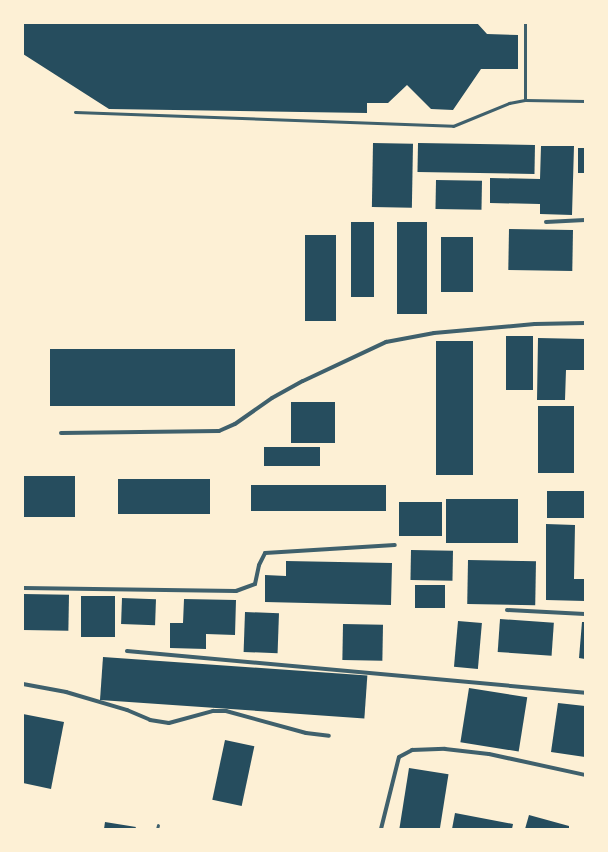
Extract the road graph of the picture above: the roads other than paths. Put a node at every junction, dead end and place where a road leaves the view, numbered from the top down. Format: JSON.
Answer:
{"nodes":[{"id":1,"x":524,"y":23,"type":"edge"},
{"id":2,"x":524,"y":100,"type":"junction"},
{"id":3,"x":585,"y":101,"type":"edge"},
{"id":4,"x":75,"y":112,"type":"dead end"},
{"id":5,"x":585,"y":220,"type":"edge"},
{"id":6,"x":546,"y":222,"type":"dead end"},
{"id":7,"x":585,"y":323,"type":"edge"},
{"id":8,"x":61,"y":433,"type":"dead end"},
{"id":9,"x":395,"y":545,"type":"dead end"},
{"id":10,"x":23,"y":588,"type":"edge"},
{"id":11,"x":507,"y":610,"type":"dead end"},
{"id":12,"x":585,"y":614,"type":"edge"},
{"id":13,"x":127,"y":651,"type":"dead end"},
{"id":14,"x":23,"y":684,"type":"edge"},
{"id":15,"x":585,"y":693,"type":"edge"},
{"id":16,"x":329,"y":736,"type":"dead end"},
{"id":17,"x":585,"y":775,"type":"edge"},
{"id":18,"x":158,"y":825,"type":"dead end"},
{"id":19,"x":157,"y":829,"type":"edge"},
{"id":20,"x":381,"y":829,"type":"edge"}],
"edges":[{"from":1,"to":2,"type":"lane"},
{"from":2,"to":3,"type":"lane"},
{"from":2,"to":4,"type":"lane"},
{"from":5,"to":6,"type":"street"},
{"from":7,"to":8,"type":"street"},
{"from":9,"to":10,"type":"street"},
{"from":11,"to":12,"type":"street"},
{"from":13,"to":15,"type":"street"},
{"from":14,"to":16,"type":"street"},
{"from":17,"to":20,"type":"street"},
{"from":18,"to":19,"type":"lane"}]}
